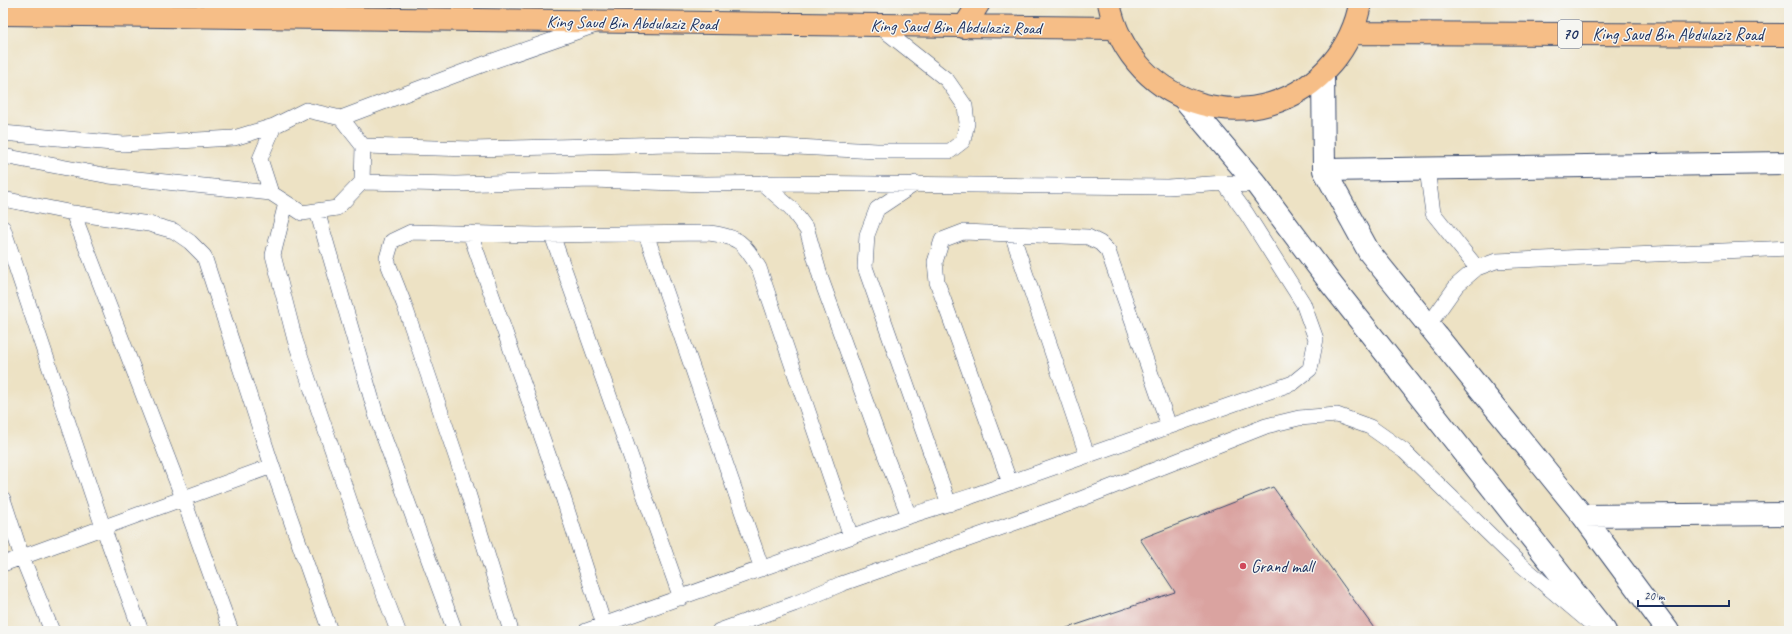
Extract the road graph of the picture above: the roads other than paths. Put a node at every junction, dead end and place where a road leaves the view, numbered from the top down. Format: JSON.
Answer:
{"nodes":[{"id":1,"x":979,"y":3,"type":"edge"},
{"id":2,"x":1109,"y":3,"type":"edge"},
{"id":3,"x":1360,"y":3,"type":"edge"},
{"id":4,"x":3,"y":14,"type":"edge"},
{"id":5,"x":604,"y":22,"type":"junction"},
{"id":6,"x":879,"y":26,"type":"junction"},
{"id":7,"x":964,"y":27,"type":"junction"},
{"id":8,"x":1116,"y":28,"type":"junction"},
{"id":9,"x":1351,"y":33,"type":"junction"},
{"id":10,"x":1789,"y":35,"type":"edge"},
{"id":11,"x":1323,"y":74,"type":"junction"},
{"id":12,"x":1184,"y":99,"type":"junction"},
{"id":13,"x":341,"y":118,"type":"junction"},
{"id":14,"x":274,"y":126,"type":"junction"},
{"id":15,"x":3,"y":133,"type":"edge"},
{"id":16,"x":363,"y":146,"type":"junction"},
{"id":17,"x":3,"y":156,"type":"edge"},
{"id":18,"x":1789,"y":163,"type":"edge"},
{"id":19,"x":1426,"y":169,"type":"junction"},
{"id":20,"x":1324,"y":170,"type":"junction"},
{"id":21,"x":362,"y":182,"type":"junction"},
{"id":22,"x":762,"y":183,"type":"junction"},
{"id":23,"x":1224,"y":183,"type":"junction"},
{"id":24,"x":916,"y":184,"type":"junction"},
{"id":25,"x":1257,"y":186,"type":"junction"},
{"id":26,"x":271,"y":193,"type":"junction"},
{"id":27,"x":3,"y":199,"type":"edge"},
{"id":28,"x":286,"y":203,"type":"junction"},
{"id":29,"x":317,"y":211,"type":"junction"},
{"id":30,"x":73,"y":213,"type":"junction"},
{"id":31,"x":3,"y":228,"type":"edge"},
{"id":32,"x":470,"y":234,"type":"junction"},
{"id":33,"x":646,"y":234,"type":"junction"},
{"id":34,"x":1012,"y":234,"type":"junction"},
{"id":35,"x":552,"y":235,"type":"junction"},
{"id":36,"x":1789,"y":248,"type":"edge"},
{"id":37,"x":1477,"y":268,"type":"junction"},
{"id":38,"x":1428,"y":326,"type":"junction"},
{"id":39,"x":1169,"y":426,"type":"junction"},
{"id":40,"x":1087,"y":455,"type":"junction"},
{"id":41,"x":272,"y":466,"type":"junction"},
{"id":42,"x":1010,"y":483,"type":"junction"},
{"id":43,"x":183,"y":498,"type":"junction"},
{"id":44,"x":3,"y":499,"type":"edge"},
{"id":45,"x":949,"y":504,"type":"junction"},
{"id":46,"x":1789,"y":514,"type":"edge"},
{"id":47,"x":909,"y":516,"type":"junction"},
{"id":48,"x":1583,"y":516,"type":"junction"},
{"id":49,"x":103,"y":527,"type":"junction"},
{"id":50,"x":851,"y":538,"type":"junction"},
{"id":51,"x":22,"y":557,"type":"junction"},
{"id":52,"x":3,"y":564,"type":"edge"},
{"id":53,"x":762,"y":569,"type":"junction"},
{"id":54,"x":681,"y":598,"type":"junction"},
{"id":55,"x":604,"y":625,"type":"junction"},
{"id":56,"x":52,"y":631,"type":"edge"},
{"id":57,"x":141,"y":631,"type":"edge"},
{"id":58,"x":231,"y":631,"type":"edge"},
{"id":59,"x":330,"y":631,"type":"edge"},
{"id":60,"x":398,"y":631,"type":"edge"},
{"id":61,"x":455,"y":631,"type":"edge"},
{"id":62,"x":511,"y":631,"type":"edge"},
{"id":63,"x":586,"y":631,"type":"edge"},
{"id":64,"x":720,"y":631,"type":"edge"},
{"id":65,"x":1600,"y":631,"type":"edge"},
{"id":66,"x":1605,"y":631,"type":"edge"},
{"id":67,"x":1668,"y":631,"type":"edge"}],
"edges":[{"from":1,"to":7,"type":"highway"},
{"from":2,"to":8,"type":"highway"},
{"from":3,"to":9,"type":"highway"},
{"from":4,"to":5,"type":"highway","name":"King Saud Bin Abdulaziz Road"},
{"from":5,"to":6,"type":"highway","name":"King Saud Bin Abdulaziz Road"},
{"from":5,"to":13,"type":"lane"},
{"from":6,"to":7,"type":"highway","name":"King Saud Bin Abdulaziz Road"},
{"from":6,"to":16,"type":"lane"},
{"from":7,"to":8,"type":"highway","name":"King Saud Bin Abdulaziz Road"},
{"from":8,"to":12,"type":"highway"},
{"from":9,"to":10,"type":"highway","name":"King Saud Bin Abdulaziz Road","number":"70"},
{"from":9,"to":11,"type":"highway"},
{"from":11,"to":12,"type":"highway"},
{"from":11,"to":20,"type":"street"},
{"from":12,"to":25,"type":"street"},
{"from":13,"to":14,"type":"lane"},
{"from":13,"to":16,"type":"lane"},
{"from":14,"to":15,"type":"lane"},
{"from":14,"to":26,"type":"lane"},
{"from":16,"to":21,"type":"lane"},
{"from":17,"to":26,"type":"lane"},
{"from":18,"to":19,"type":"street"},
{"from":19,"to":20,"type":"street"},
{"from":19,"to":37,"type":"lane"},
{"from":20,"to":38,"type":"street"},
{"from":21,"to":22,"type":"lane"},
{"from":21,"to":29,"type":"lane"},
{"from":22,"to":24,"type":"lane"},
{"from":22,"to":47,"type":"lane"},
{"from":23,"to":24,"type":"lane"},
{"from":23,"to":25,"type":"lane"},
{"from":23,"to":39,"type":"lane"},
{"from":24,"to":45,"type":"lane"},
{"from":25,"to":66,"type":"street"},
{"from":26,"to":28,"type":"lane"},
{"from":27,"to":30,"type":"lane"},
{"from":28,"to":29,"type":"lane"},
{"from":28,"to":60,"type":"lane"},
{"from":29,"to":61,"type":"lane"},
{"from":30,"to":41,"type":"lane"},
{"from":30,"to":43,"type":"lane"},
{"from":31,"to":49,"type":"lane"},
{"from":32,"to":35,"type":"lane"},
{"from":32,"to":55,"type":"lane"},
{"from":32,"to":62,"type":"lane"},
{"from":33,"to":35,"type":"lane"},
{"from":33,"to":50,"type":"lane"},
{"from":33,"to":53,"type":"lane"},
{"from":34,"to":39,"type":"lane"},
{"from":34,"to":40,"type":"lane"},
{"from":34,"to":42,"type":"lane"},
{"from":35,"to":54,"type":"lane"},
{"from":36,"to":37,"type":"lane"},
{"from":37,"to":38,"type":"lane"},
{"from":38,"to":48,"type":"street"},
{"from":39,"to":40,"type":"lane"},
{"from":40,"to":42,"type":"lane"},
{"from":41,"to":43,"type":"lane"},
{"from":41,"to":59,"type":"lane"},
{"from":42,"to":45,"type":"lane"},
{"from":43,"to":49,"type":"lane"},
{"from":43,"to":58,"type":"lane"},
{"from":44,"to":51,"type":"lane"},
{"from":45,"to":47,"type":"lane"},
{"from":46,"to":48,"type":"street"},
{"from":47,"to":50,"type":"lane"},
{"from":48,"to":67,"type":"street"},
{"from":49,"to":51,"type":"lane"},
{"from":49,"to":57,"type":"lane"},
{"from":50,"to":53,"type":"lane"},
{"from":51,"to":52,"type":"lane"},
{"from":51,"to":56,"type":"lane"},
{"from":53,"to":54,"type":"lane"},
{"from":54,"to":55,"type":"lane"},
{"from":55,"to":63,"type":"lane"},
{"from":64,"to":65,"type":"lane"}]}
